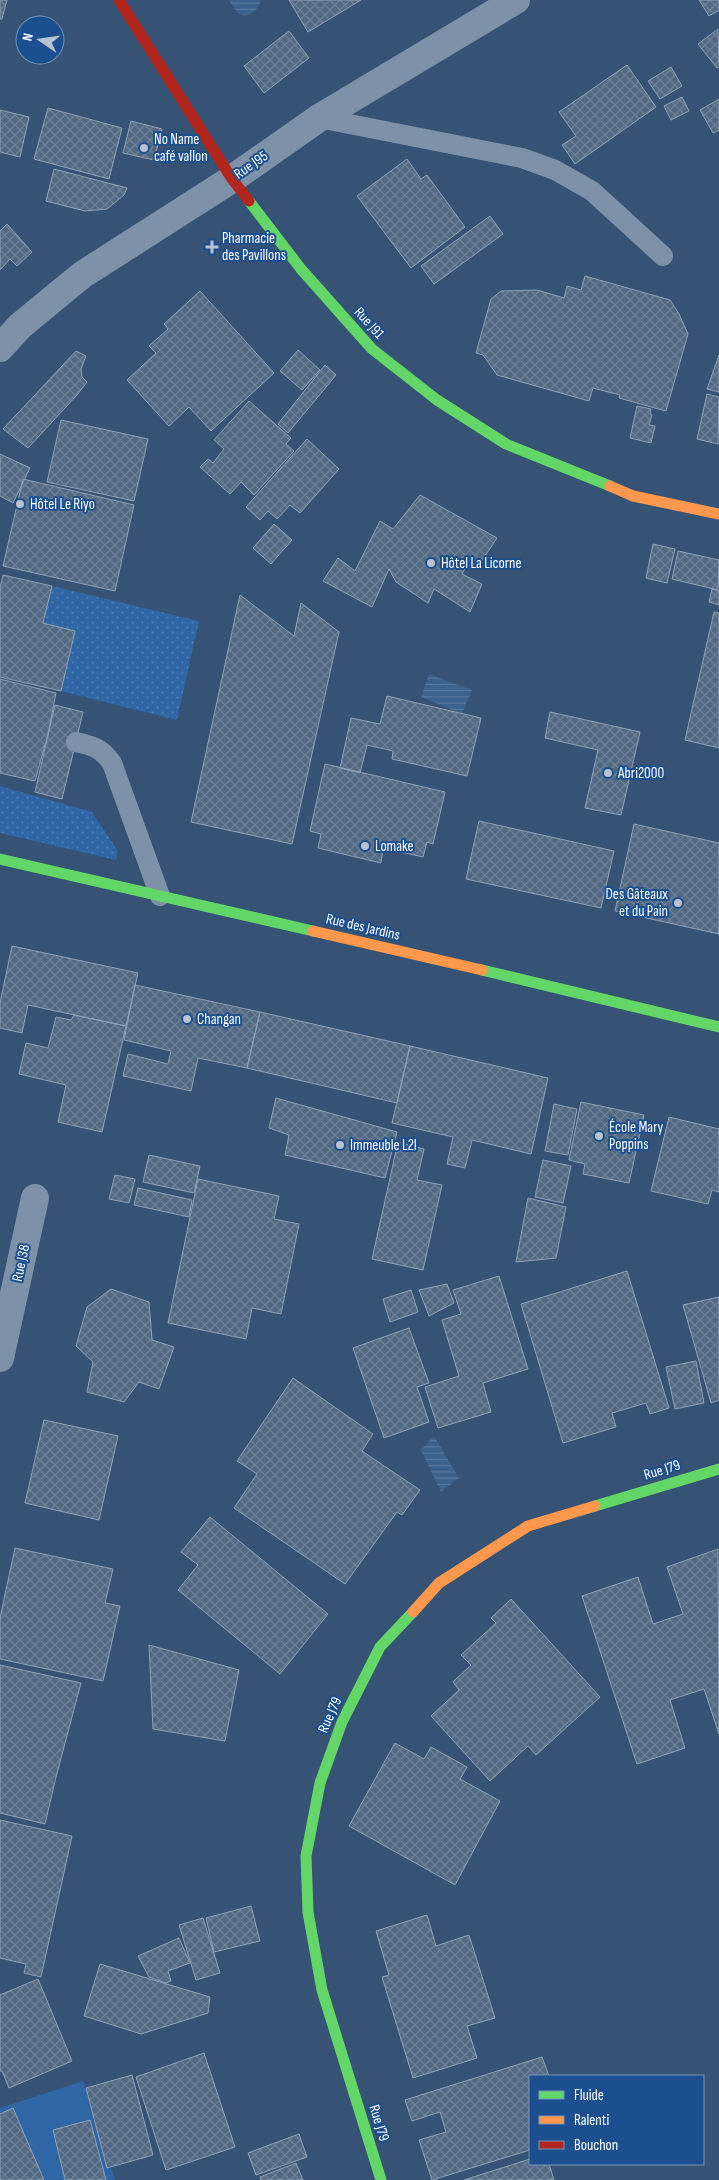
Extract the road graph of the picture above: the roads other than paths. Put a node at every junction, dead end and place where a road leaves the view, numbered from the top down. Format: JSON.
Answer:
{"nodes":[{"id":1,"x":118,"y":0,"type":"edge"},
{"id":2,"x":516,"y":0,"type":"edge"},
{"id":3,"x":319,"y":118,"type":"junction"},
{"id":4,"x":232,"y":179,"type":"junction"},
{"id":5,"x":663,"y":256,"type":"dead end"},
{"id":6,"x":0,"y":348,"type":"edge"},
{"id":7,"x":719,"y":514,"type":"edge"},
{"id":8,"x":76,"y":742,"type":"dead end"},
{"id":9,"x":0,"y":859,"type":"edge"},
{"id":10,"x":160,"y":896,"type":"junction"},
{"id":11,"x":719,"y":1027,"type":"edge"},
{"id":12,"x":35,"y":1198,"type":"dead end"},
{"id":13,"x":0,"y":1358,"type":"edge"},
{"id":14,"x":719,"y":1469,"type":"edge"},
{"id":15,"x":381,"y":2180,"type":"edge"}],
"edges":[{"from":1,"to":4,"type":"street","name":"Rue J91"},
{"from":2,"to":3,"type":"street","name":"Rue J95"},
{"from":3,"to":4,"type":"street","name":"Rue J95"},
{"from":3,"to":5,"type":"lane"},
{"from":4,"to":6,"type":"street","name":"Rue J95"},
{"from":4,"to":7,"type":"street","name":"Rue J91"},
{"from":8,"to":10,"type":"lane"},
{"from":9,"to":10,"type":"street","name":"Rue des Jardins"},
{"from":10,"to":11,"type":"street","name":"Rue des Jardins"},
{"from":12,"to":13,"type":"street","name":"Rue J38"},
{"from":14,"to":15,"type":"street","name":"Rue J79"}]}
